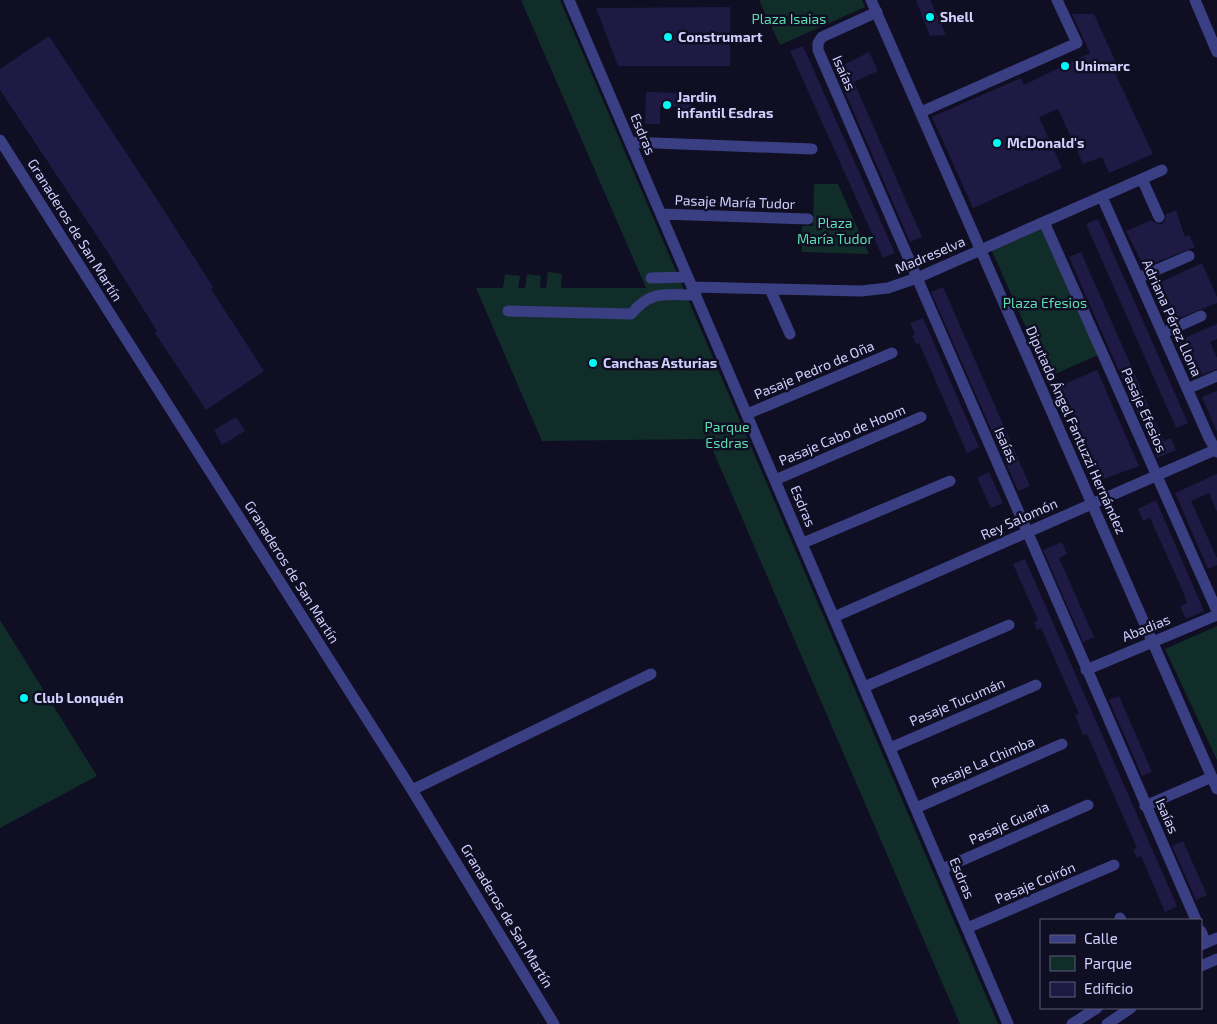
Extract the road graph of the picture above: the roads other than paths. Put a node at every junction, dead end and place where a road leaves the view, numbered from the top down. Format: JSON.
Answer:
{"nodes":[{"id":1,"x":570,"y":0,"type":"edge"},
{"id":2,"x":871,"y":0,"type":"edge"},
{"id":3,"x":1057,"y":0,"type":"edge"},
{"id":4,"x":1195,"y":0,"type":"edge"},
{"id":5,"x":877,"y":12,"type":"junction"},
{"id":6,"x":1217,"y":52,"type":"edge"},
{"id":7,"x":920,"y":112,"type":"junction"},
{"id":8,"x":0,"y":140,"type":"edge"},
{"id":9,"x":630,"y":142,"type":"junction"},
{"id":10,"x":812,"y":149,"type":"dead end"},
{"id":11,"x":1162,"y":170,"type":"dead end"},
{"id":12,"x":1142,"y":179,"type":"junction"},
{"id":13,"x":1102,"y":196,"type":"junction"},
{"id":14,"x":661,"y":214,"type":"junction"},
{"id":15,"x":1159,"y":217,"type":"dead end"},
{"id":16,"x":808,"y":219,"type":"dead end"},
{"id":17,"x":1044,"y":222,"type":"junction"},
{"id":18,"x":981,"y":249,"type":"junction"},
{"id":19,"x":1189,"y":256,"type":"dead end"},
{"id":20,"x":651,"y":278,"type":"dead end"},
{"id":21,"x":917,"y":278,"type":"junction"},
{"id":22,"x":1138,"y":278,"type":"junction"},
{"id":23,"x":692,"y":286,"type":"junction"},
{"id":24,"x":770,"y":289,"type":"junction"},
{"id":25,"x":508,"y":312,"type":"dead end"},
{"id":26,"x":1201,"y":316,"type":"dead end"},
{"id":27,"x":1163,"y":333,"type":"junction"},
{"id":28,"x":790,"y":334,"type":"dead end"},
{"id":29,"x":892,"y":353,"type":"dead end"},
{"id":30,"x":1217,"y":376,"type":"edge"},
{"id":31,"x":1187,"y":389,"type":"junction"},
{"id":32,"x":747,"y":414,"type":"junction"},
{"id":33,"x":921,"y":417,"type":"dead end"},
{"id":34,"x":1217,"y":450,"type":"edge"},
{"id":35,"x":1158,"y":475,"type":"junction"},
{"id":36,"x":775,"y":480,"type":"junction"},
{"id":37,"x":950,"y":481,"type":"dead end"},
{"id":38,"x":1092,"y":504,"type":"junction"},
{"id":39,"x":1027,"y":532,"type":"junction"},
{"id":40,"x":802,"y":544,"type":"junction"},
{"id":41,"x":1217,"y":611,"type":"edge"},
{"id":42,"x":1217,"y":615,"type":"edge"},
{"id":43,"x":834,"y":617,"type":"junction"},
{"id":44,"x":1009,"y":625,"type":"dead end"},
{"id":45,"x":1153,"y":643,"type":"junction"},
{"id":46,"x":1086,"y":670,"type":"junction"},
{"id":47,"x":651,"y":674,"type":"dead end"},
{"id":48,"x":1036,"y":684,"type":"dead end"},
{"id":49,"x":864,"y":687,"type":"junction"},
{"id":50,"x":1062,"y":744,"type":"dead end"},
{"id":51,"x":890,"y":748,"type":"junction"},
{"id":52,"x":1212,"y":777,"type":"junction"},
{"id":53,"x":1217,"y":789,"type":"edge"},
{"id":54,"x":412,"y":790,"type":"junction"},
{"id":55,"x":1088,"y":805,"type":"dead end"},
{"id":56,"x":1146,"y":806,"type":"junction"},
{"id":57,"x":916,"y":808,"type":"junction"},
{"id":58,"x":1114,"y":866,"type":"dead end"},
{"id":59,"x":942,"y":869,"type":"junction"},
{"id":60,"x":1196,"y":919,"type":"edge"},
{"id":61,"x":967,"y":928,"type":"junction"},
{"id":62,"x":1217,"y":959,"type":"edge"},
{"id":63,"x":1202,"y":966,"type":"edge"},
{"id":64,"x":1095,"y":1009,"type":"edge"},
{"id":65,"x":1130,"y":1009,"type":"edge"},
{"id":66,"x":554,"y":1024,"type":"edge"},
{"id":67,"x":1008,"y":1024,"type":"edge"},
{"id":68,"x":1072,"y":1024,"type":"edge"},
{"id":69,"x":1107,"y":1024,"type":"edge"}],
"edges":[{"from":1,"to":9,"type":"street","name":"Esdras"},
{"from":2,"to":5,"type":"street","name":"Diputado Ángel Fantuzzi Hernández"},
{"from":3,"to":7,"type":"street"},
{"from":4,"to":6,"type":"street"},
{"from":5,"to":7,"type":"street","name":"Diputado Ángel Fantuzzi Hernández"},
{"from":5,"to":21,"type":"street","name":"Isaías"},
{"from":7,"to":18,"type":"street","name":"Diputado Ángel Fantuzzi Hernández"},
{"from":8,"to":54,"type":"street","name":"Granaderos de San Martín"},
{"from":9,"to":10,"type":"street"},
{"from":9,"to":14,"type":"street","name":"Esdras"},
{"from":11,"to":12,"type":"street","name":"Madreselva"},
{"from":12,"to":13,"type":"street","name":"Madreselva"},
{"from":12,"to":15,"type":"street"},
{"from":13,"to":17,"type":"street","name":"Madreselva"},
{"from":13,"to":22,"type":"street","name":"Adriana Pérez Llona"},
{"from":14,"to":16,"type":"street","name":"Pasaje María Tudor"},
{"from":14,"to":23,"type":"street","name":"Esdras"},
{"from":17,"to":18,"type":"street","name":"Madreselva"},
{"from":17,"to":35,"type":"street","name":"Pasaje Efesios"},
{"from":18,"to":21,"type":"street","name":"Madreselva"},
{"from":18,"to":38,"type":"street","name":"Diputado Ángel Fantuzzi Hernández"},
{"from":19,"to":22,"type":"street"},
{"from":20,"to":23,"type":"street","name":"Madreselva"},
{"from":21,"to":24,"type":"street","name":"Madreselva"},
{"from":21,"to":39,"type":"street","name":"Isaías"},
{"from":22,"to":27,"type":"street","name":"Adriana Pérez Llona"},
{"from":23,"to":24,"type":"street","name":"Madreselva"},
{"from":23,"to":25,"type":"street","name":"Madreselva"},
{"from":23,"to":32,"type":"street","name":"Esdras"},
{"from":24,"to":28,"type":"street"},
{"from":26,"to":27,"type":"street"},
{"from":27,"to":31,"type":"street","name":"Adriana Pérez Llona"},
{"from":29,"to":32,"type":"street","name":"Pasaje Pedro de Oña"},
{"from":30,"to":31,"type":"street"},
{"from":31,"to":34,"type":"street","name":"Adriana Pérez Llona"},
{"from":32,"to":36,"type":"street","name":"Esdras"},
{"from":33,"to":36,"type":"street","name":"Pasaje Cabo de Hoom"},
{"from":34,"to":35,"type":"street","name":"Rey Salomón"},
{"from":35,"to":38,"type":"street","name":"Rey Salomón"},
{"from":35,"to":41,"type":"street","name":"Pasaje Efesios"},
{"from":36,"to":40,"type":"street","name":"Esdras"},
{"from":37,"to":40,"type":"street"},
{"from":38,"to":39,"type":"street","name":"Rey Salomón"},
{"from":38,"to":45,"type":"street","name":"Diputado Ángel Fantuzzi Hernández"},
{"from":39,"to":43,"type":"street","name":"Rey Salomón"},
{"from":39,"to":46,"type":"street","name":"Isaías"},
{"from":40,"to":43,"type":"street","name":"Esdras"},
{"from":42,"to":45,"type":"street","name":"Abadias"},
{"from":43,"to":49,"type":"street","name":"Esdras"},
{"from":44,"to":49,"type":"street"},
{"from":45,"to":46,"type":"street","name":"Abadias"},
{"from":45,"to":52,"type":"street","name":"Diputado Ángel Fantuzzi Hernández"},
{"from":46,"to":56,"type":"street","name":"Isaías"},
{"from":47,"to":54,"type":"street"},
{"from":48,"to":51,"type":"street","name":"Pasaje Tucumán"},
{"from":49,"to":51,"type":"street","name":"Esdras"},
{"from":50,"to":57,"type":"street","name":"Pasaje La Chimba"},
{"from":51,"to":57,"type":"street","name":"Esdras"},
{"from":52,"to":53,"type":"street","name":"Diputado Ángel Fantuzzi Hernández"},
{"from":52,"to":56,"type":"street"},
{"from":54,"to":66,"type":"street","name":"Granaderos de San Martín"},
{"from":55,"to":59,"type":"street","name":"Pasaje Guaria"},
{"from":56,"to":60,"type":"street","name":"Isaías"},
{"from":57,"to":59,"type":"street","name":"Esdras"},
{"from":58,"to":61,"type":"street","name":"Pasaje Coirón"},
{"from":59,"to":61,"type":"street","name":"Esdras"},
{"from":61,"to":67,"type":"street","name":"Esdras"},
{"from":62,"to":63,"type":"street"},
{"from":64,"to":68,"type":"street"},
{"from":65,"to":69,"type":"street"}]}
